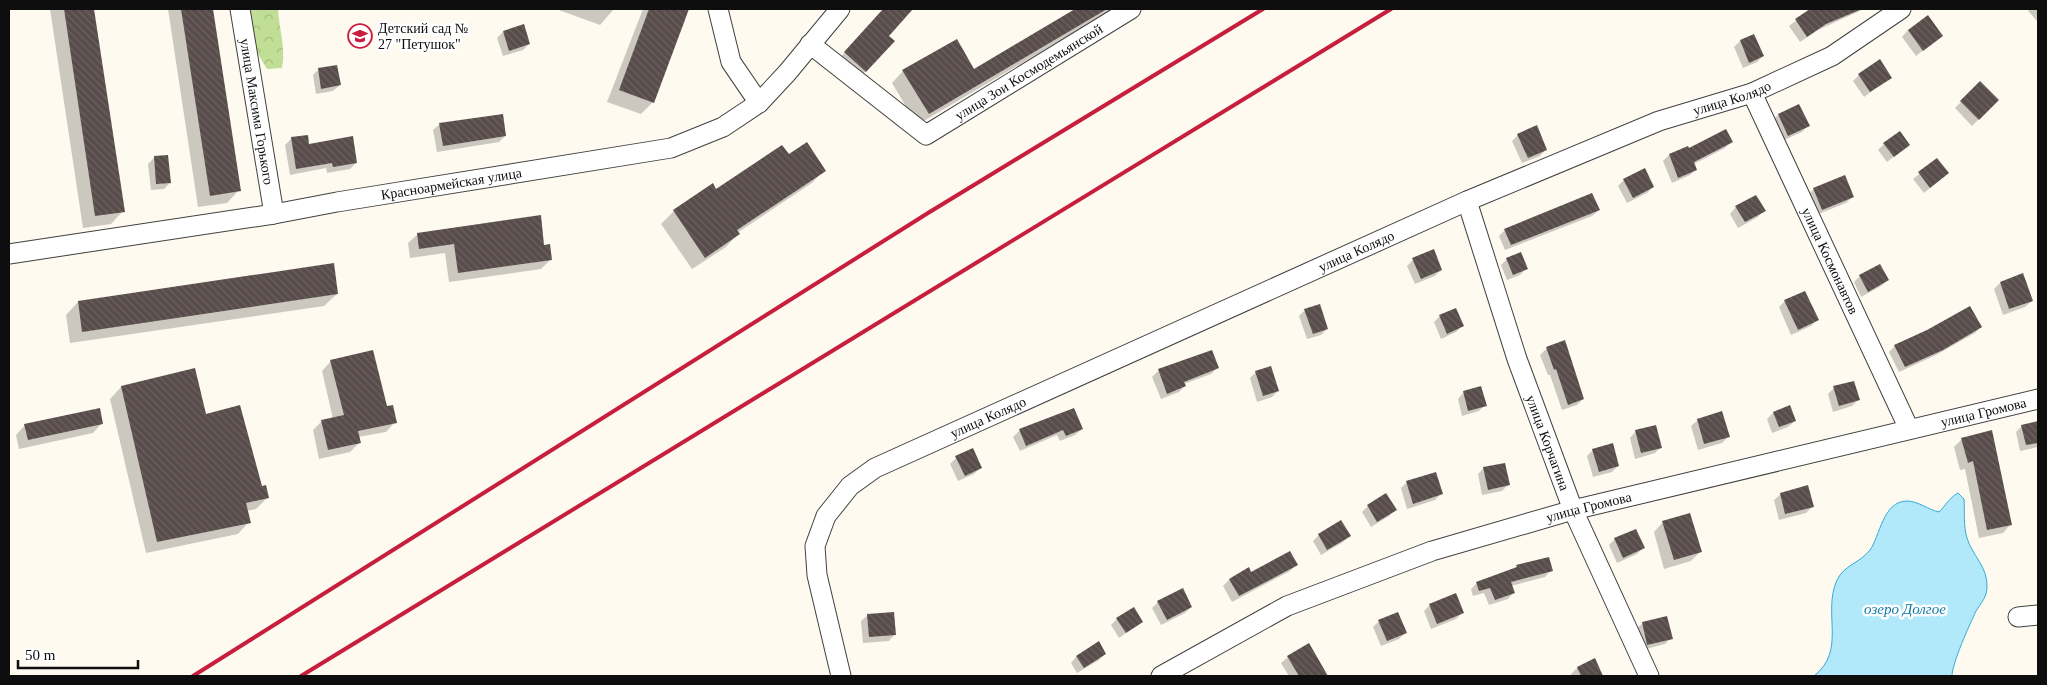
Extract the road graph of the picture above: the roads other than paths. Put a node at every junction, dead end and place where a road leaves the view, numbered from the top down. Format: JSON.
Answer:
{"nodes":[{"id":1,"x":240,"y":9,"type":"edge"},
{"id":2,"x":718,"y":9,"type":"edge"},
{"id":3,"x":840,"y":9,"type":"edge"},
{"id":4,"x":1131,"y":9,"type":"edge"},
{"id":5,"x":1901,"y":9,"type":"edge"},
{"id":6,"x":810,"y":44,"type":"junction"},
{"id":7,"x":1752,"y":93,"type":"junction"},
{"id":8,"x":760,"y":103,"type":"junction"},
{"id":9,"x":1467,"y":201,"type":"junction"},
{"id":10,"x":274,"y":214,"type":"junction"},
{"id":11,"x":9,"y":254,"type":"edge"},
{"id":12,"x":2038,"y":399,"type":"edge"},
{"id":13,"x":1908,"y":429,"type":"junction"},
{"id":14,"x":1573,"y":510,"type":"junction"},
{"id":15,"x":2038,"y":615,"type":"edge"},
{"id":16,"x":2018,"y":617,"type":"dead end"},
{"id":17,"x":841,"y":676,"type":"edge"},
{"id":18,"x":1161,"y":676,"type":"edge"},
{"id":19,"x":1649,"y":676,"type":"edge"}],
"edges":[{"from":1,"to":10,"type":"street","name":"улица Максима Горького"},
{"from":2,"to":8,"type":"street"},
{"from":3,"to":6,"type":"street","name":"Красноармейская улица"},
{"from":4,"to":6,"type":"street","name":"улица Зои Космодемьянской"},
{"from":5,"to":7,"type":"street","name":"улица Колядо"},
{"from":6,"to":8,"type":"street","name":"Красноармейская улица"},
{"from":7,"to":9,"type":"street","name":"улица Колядо"},
{"from":7,"to":13,"type":"street","name":"улица Космонавтов"},
{"from":8,"to":10,"type":"street","name":"Красноармейская улица"},
{"from":9,"to":14,"type":"street","name":"улица Корчагина"},
{"from":9,"to":17,"type":"street","name":"улица Колядо"},
{"from":10,"to":11,"type":"street","name":"Красноармейская улица"},
{"from":12,"to":13,"type":"street","name":"улица Громова"},
{"from":13,"to":14,"type":"street","name":"улица Громова"},
{"from":14,"to":18,"type":"street","name":"улица Громова"},
{"from":14,"to":19,"type":"street","name":"улица Корчагина"},
{"from":15,"to":16,"type":"street"}]}
